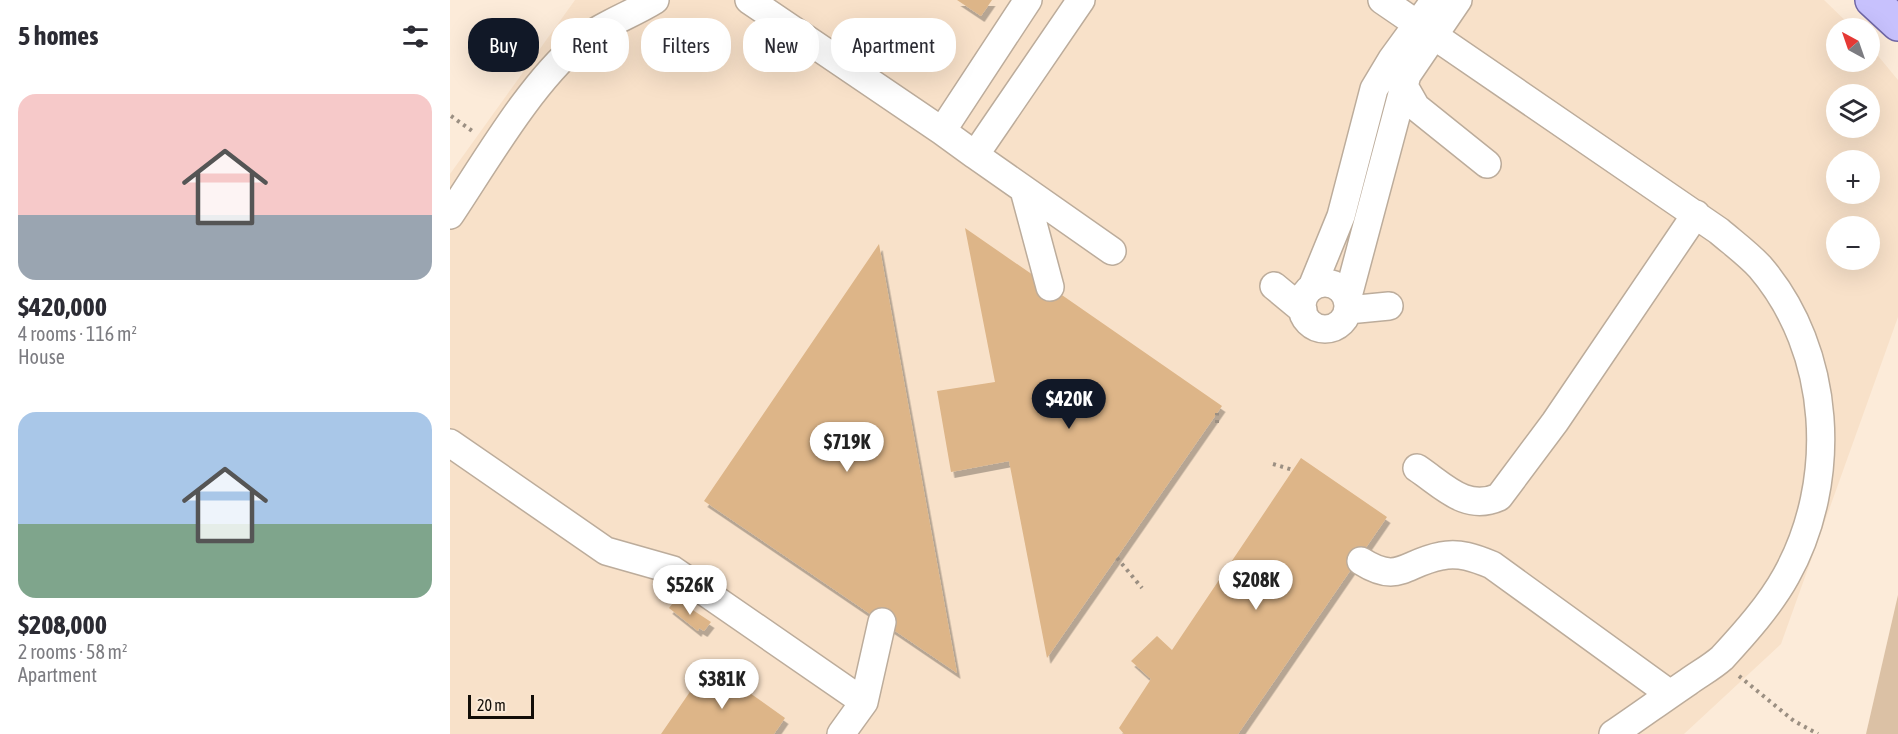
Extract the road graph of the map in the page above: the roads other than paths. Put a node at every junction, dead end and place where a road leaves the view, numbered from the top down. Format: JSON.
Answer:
{"nodes":[{"id":1,"x":655,"y":0,"type":"edge"},
{"id":2,"x":750,"y":0,"type":"edge"},
{"id":3,"x":1028,"y":0,"type":"edge"},
{"id":4,"x":1080,"y":0,"type":"edge"},
{"id":5,"x":1382,"y":0,"type":"edge"},
{"id":6,"x":1435,"y":0,"type":"edge"},
{"id":7,"x":1458,"y":0,"type":"edge"},
{"id":8,"x":1872,"y":0,"type":"edge"},
{"id":9,"x":1898,"y":24,"type":"edge"},
{"id":10,"x":1426,"y":30,"type":"junction"},
{"id":11,"x":1404,"y":86,"type":"junction"},
{"id":12,"x":942,"y":131,"type":"junction"},
{"id":13,"x":975,"y":155,"type":"junction"},
{"id":14,"x":1487,"y":164,"type":"dead end"},
{"id":15,"x":1024,"y":190,"type":"junction"},
{"id":16,"x":1696,"y":214,"type":"junction"},
{"id":17,"x":450,"y":215,"type":"edge"},
{"id":18,"x":1112,"y":251,"type":"dead end"},
{"id":19,"x":1274,"y":286,"type":"dead end"},
{"id":20,"x":1050,"y":287,"type":"dead end"},
{"id":21,"x":1307,"y":298,"type":"junction"},
{"id":22,"x":1347,"y":305,"type":"junction"},
{"id":23,"x":1389,"y":306,"type":"dead end"},
{"id":24,"x":450,"y":443,"type":"edge"},
{"id":25,"x":1417,"y":468,"type":"dead end"},
{"id":26,"x":1361,"y":561,"type":"dead end"},
{"id":27,"x":882,"y":622,"type":"dead end"},
{"id":28,"x":1670,"y":694,"type":"junction"},
{"id":29,"x":864,"y":702,"type":"junction"},
{"id":30,"x":841,"y":734,"type":"edge"},
{"id":31,"x":1614,"y":734,"type":"edge"}],
"edges":[{"from":1,"to":17,"type":"lane"},
{"from":2,"to":12,"type":"lane"},
{"from":3,"to":12,"type":"lane"},
{"from":4,"to":13,"type":"lane"},
{"from":5,"to":10,"type":"lane"},
{"from":6,"to":10,"type":"lane"},
{"from":7,"to":10,"type":"lane"},
{"from":8,"to":9,"type":"main road"},
{"from":10,"to":11,"type":"lane"},
{"from":10,"to":16,"type":"lane"},
{"from":10,"to":21,"type":"lane"},
{"from":11,"to":14,"type":"lane"},
{"from":11,"to":22,"type":"lane"},
{"from":12,"to":13,"type":"lane"},
{"from":13,"to":15,"type":"lane"},
{"from":15,"to":18,"type":"lane"},
{"from":15,"to":20,"type":"lane"},
{"from":16,"to":25,"type":"lane"},
{"from":16,"to":28,"type":"lane"},
{"from":19,"to":21,"type":"lane"},
{"from":21,"to":22,"type":"lane"},
{"from":21,"to":22,"type":"lane"},
{"from":22,"to":23,"type":"lane"},
{"from":24,"to":29,"type":"lane"},
{"from":26,"to":28,"type":"lane"},
{"from":27,"to":29,"type":"lane"},
{"from":28,"to":31,"type":"lane"},
{"from":29,"to":30,"type":"lane"}]}
